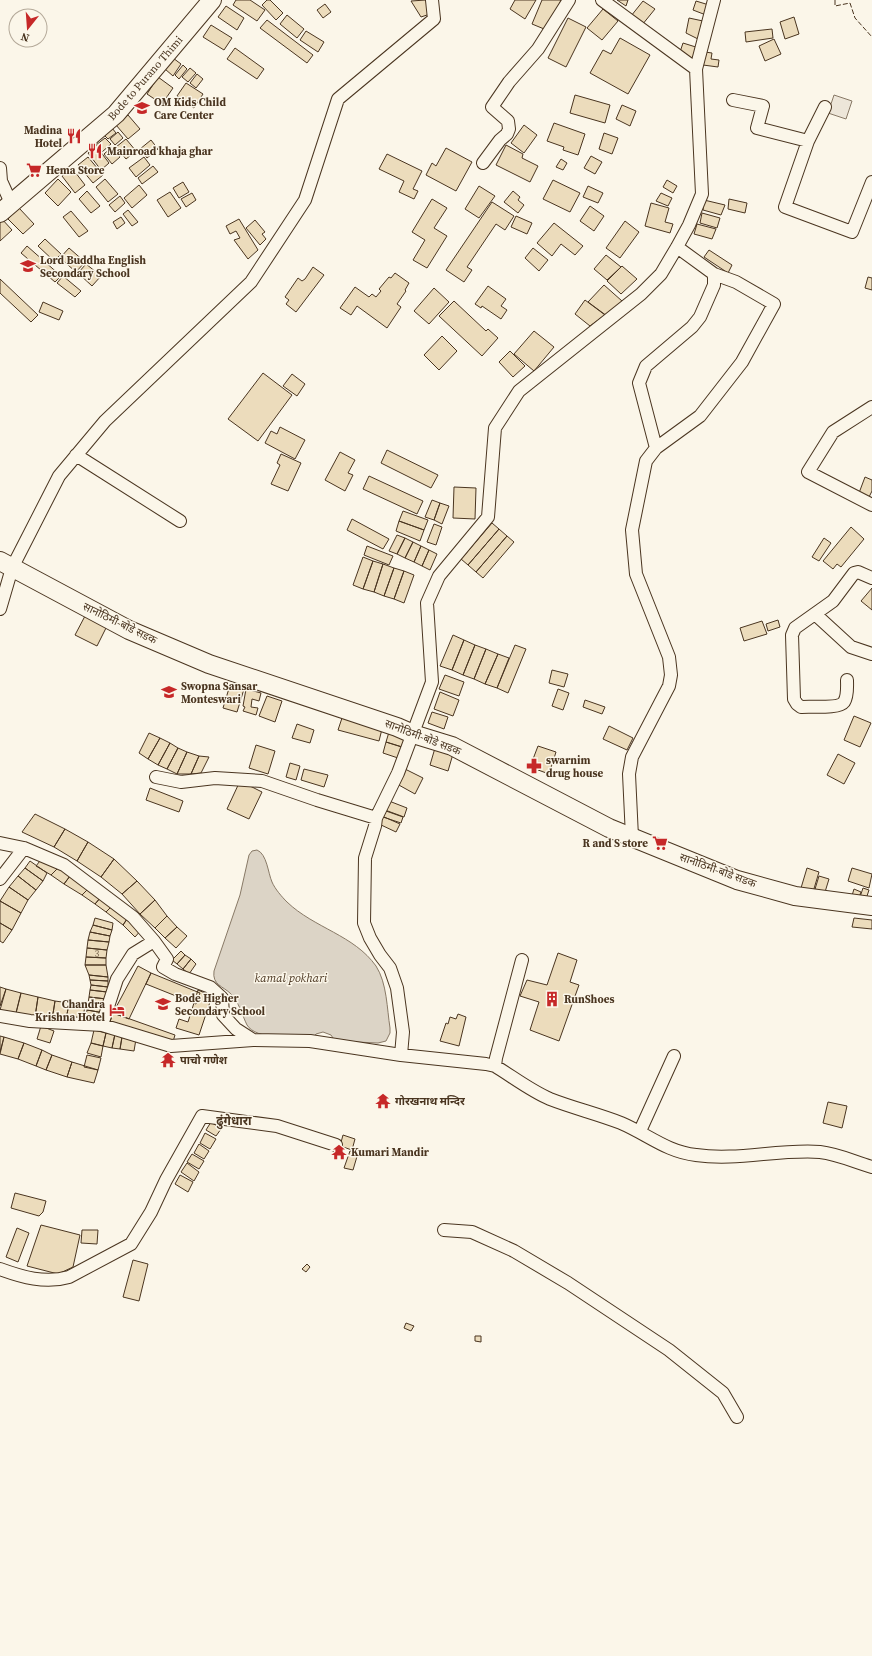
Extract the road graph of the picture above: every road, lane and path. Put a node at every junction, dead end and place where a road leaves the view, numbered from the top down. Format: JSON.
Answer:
{"nodes":[{"id":1,"x":212,"y":0,"type":"edge"},
{"id":2,"x":432,"y":0,"type":"edge"},
{"id":3,"x":569,"y":0,"type":"edge"},
{"id":4,"x":602,"y":0,"type":"edge"},
{"id":5,"x":714,"y":0,"type":"edge"},
{"id":6,"x":696,"y":69,"type":"junction"},
{"id":7,"x":733,"y":100,"type":"dead end"},
{"id":8,"x":824,"y":106,"type":"dead end"},
{"id":9,"x":808,"y":141,"type":"junction"},
{"id":10,"x":483,"y":163,"type":"dead end"},
{"id":11,"x":0,"y":168,"type":"edge"},
{"id":12,"x":872,"y":182,"type":"edge"},
{"id":13,"x":5,"y":208,"type":"edge"},
{"id":14,"x":677,"y":247,"type":"junction"},
{"id":15,"x":714,"y":274,"type":"junction"},
{"id":16,"x":872,"y":407,"type":"edge"},
{"id":17,"x":656,"y":448,"type":"junction"},
{"id":18,"x":76,"y":455,"type":"junction"},
{"id":19,"x":872,"y":505,"type":"edge"},
{"id":20,"x":180,"y":521,"type":"dead end"},
{"id":21,"x":6,"y":565,"type":"edge"},
{"id":22,"x":872,"y":578,"type":"edge"},
{"id":23,"x":0,"y":610,"type":"edge"},
{"id":24,"x":815,"y":614,"type":"junction"},
{"id":25,"x":872,"y":654,"type":"edge"},
{"id":26,"x":847,"y":680,"type":"dead end"},
{"id":27,"x":414,"y":734,"type":"junction"},
{"id":28,"x":156,"y":778,"type":"dead end"},
{"id":29,"x":376,"y":818,"type":"junction"},
{"id":30,"x":632,"y":837,"type":"junction"},
{"id":31,"x":0,"y":843,"type":"edge"},
{"id":32,"x":24,"y":848,"type":"junction"},
{"id":33,"x":0,"y":879,"type":"edge"},
{"id":34,"x":872,"y":905,"type":"edge"},
{"id":35,"x":154,"y":941,"type":"junction"},
{"id":36,"x":522,"y":960,"type":"dead end"},
{"id":37,"x":0,"y":1016,"type":"edge"},
{"id":38,"x":102,"y":1025,"type":"junction"},
{"id":39,"x":253,"y":1040,"type":"junction"},
{"id":40,"x":402,"y":1055,"type":"junction"},
{"id":41,"x":674,"y":1056,"type":"dead end"},
{"id":42,"x":495,"y":1066,"type":"junction"},
{"id":43,"x":640,"y":1131,"type":"junction"},
{"id":44,"x":336,"y":1145,"type":"dead end"},
{"id":45,"x":872,"y":1167,"type":"edge"},
{"id":46,"x":444,"y":1230,"type":"dead end"},
{"id":47,"x":0,"y":1269,"type":"edge"},
{"id":48,"x":737,"y":1417,"type":"dead end"}],
"edges":[{"from":1,"to":13,"type":"main road","name":"Bode to Purano Thimi"},
{"from":2,"to":18,"type":"street"},
{"from":3,"to":10,"type":"street"},
{"from":4,"to":6,"type":"street"},
{"from":5,"to":6,"type":"street"},
{"from":6,"to":14,"type":"street"},
{"from":7,"to":9,"type":"street"},
{"from":8,"to":9,"type":"street"},
{"from":9,"to":12,"type":"street"},
{"from":11,"to":13,"type":"street"},
{"from":14,"to":15,"type":"street"},
{"from":14,"to":27,"type":"street"},
{"from":15,"to":17,"type":"street"},
{"from":15,"to":17,"type":"street"},
{"from":16,"to":19,"type":"street"},
{"from":17,"to":30,"type":"street"},
{"from":18,"to":20,"type":"street"},
{"from":18,"to":21,"type":"street"},
{"from":21,"to":23,"type":"street"},
{"from":21,"to":27,"type":"main road","name":"सानोठिमी-बोडे सडक"},
{"from":22,"to":24,"type":"street"},
{"from":24,"to":25,"type":"street"},
{"from":24,"to":26,"type":"street"},
{"from":27,"to":29,"type":"street"},
{"from":27,"to":30,"type":"main road","name":"सानोठिमी-बोडे सडक"},
{"from":28,"to":29,"type":"street"},
{"from":29,"to":40,"type":"street"},
{"from":30,"to":34,"type":"main road","name":"सानोठिमी-बोडे सडक"},
{"from":31,"to":32,"type":"street"},
{"from":32,"to":33,"type":"street"},
{"from":32,"to":35,"type":"street"},
{"from":35,"to":38,"type":"street"},
{"from":35,"to":39,"type":"street"},
{"from":36,"to":42,"type":"street"},
{"from":37,"to":38,"type":"street"},
{"from":38,"to":39,"type":"street"},
{"from":39,"to":40,"type":"street"},
{"from":40,"to":42,"type":"street"},
{"from":41,"to":43,"type":"street"},
{"from":42,"to":43,"type":"street"},
{"from":43,"to":45,"type":"street"},
{"from":44,"to":47,"type":"street"},
{"from":46,"to":48,"type":"street"}]}
